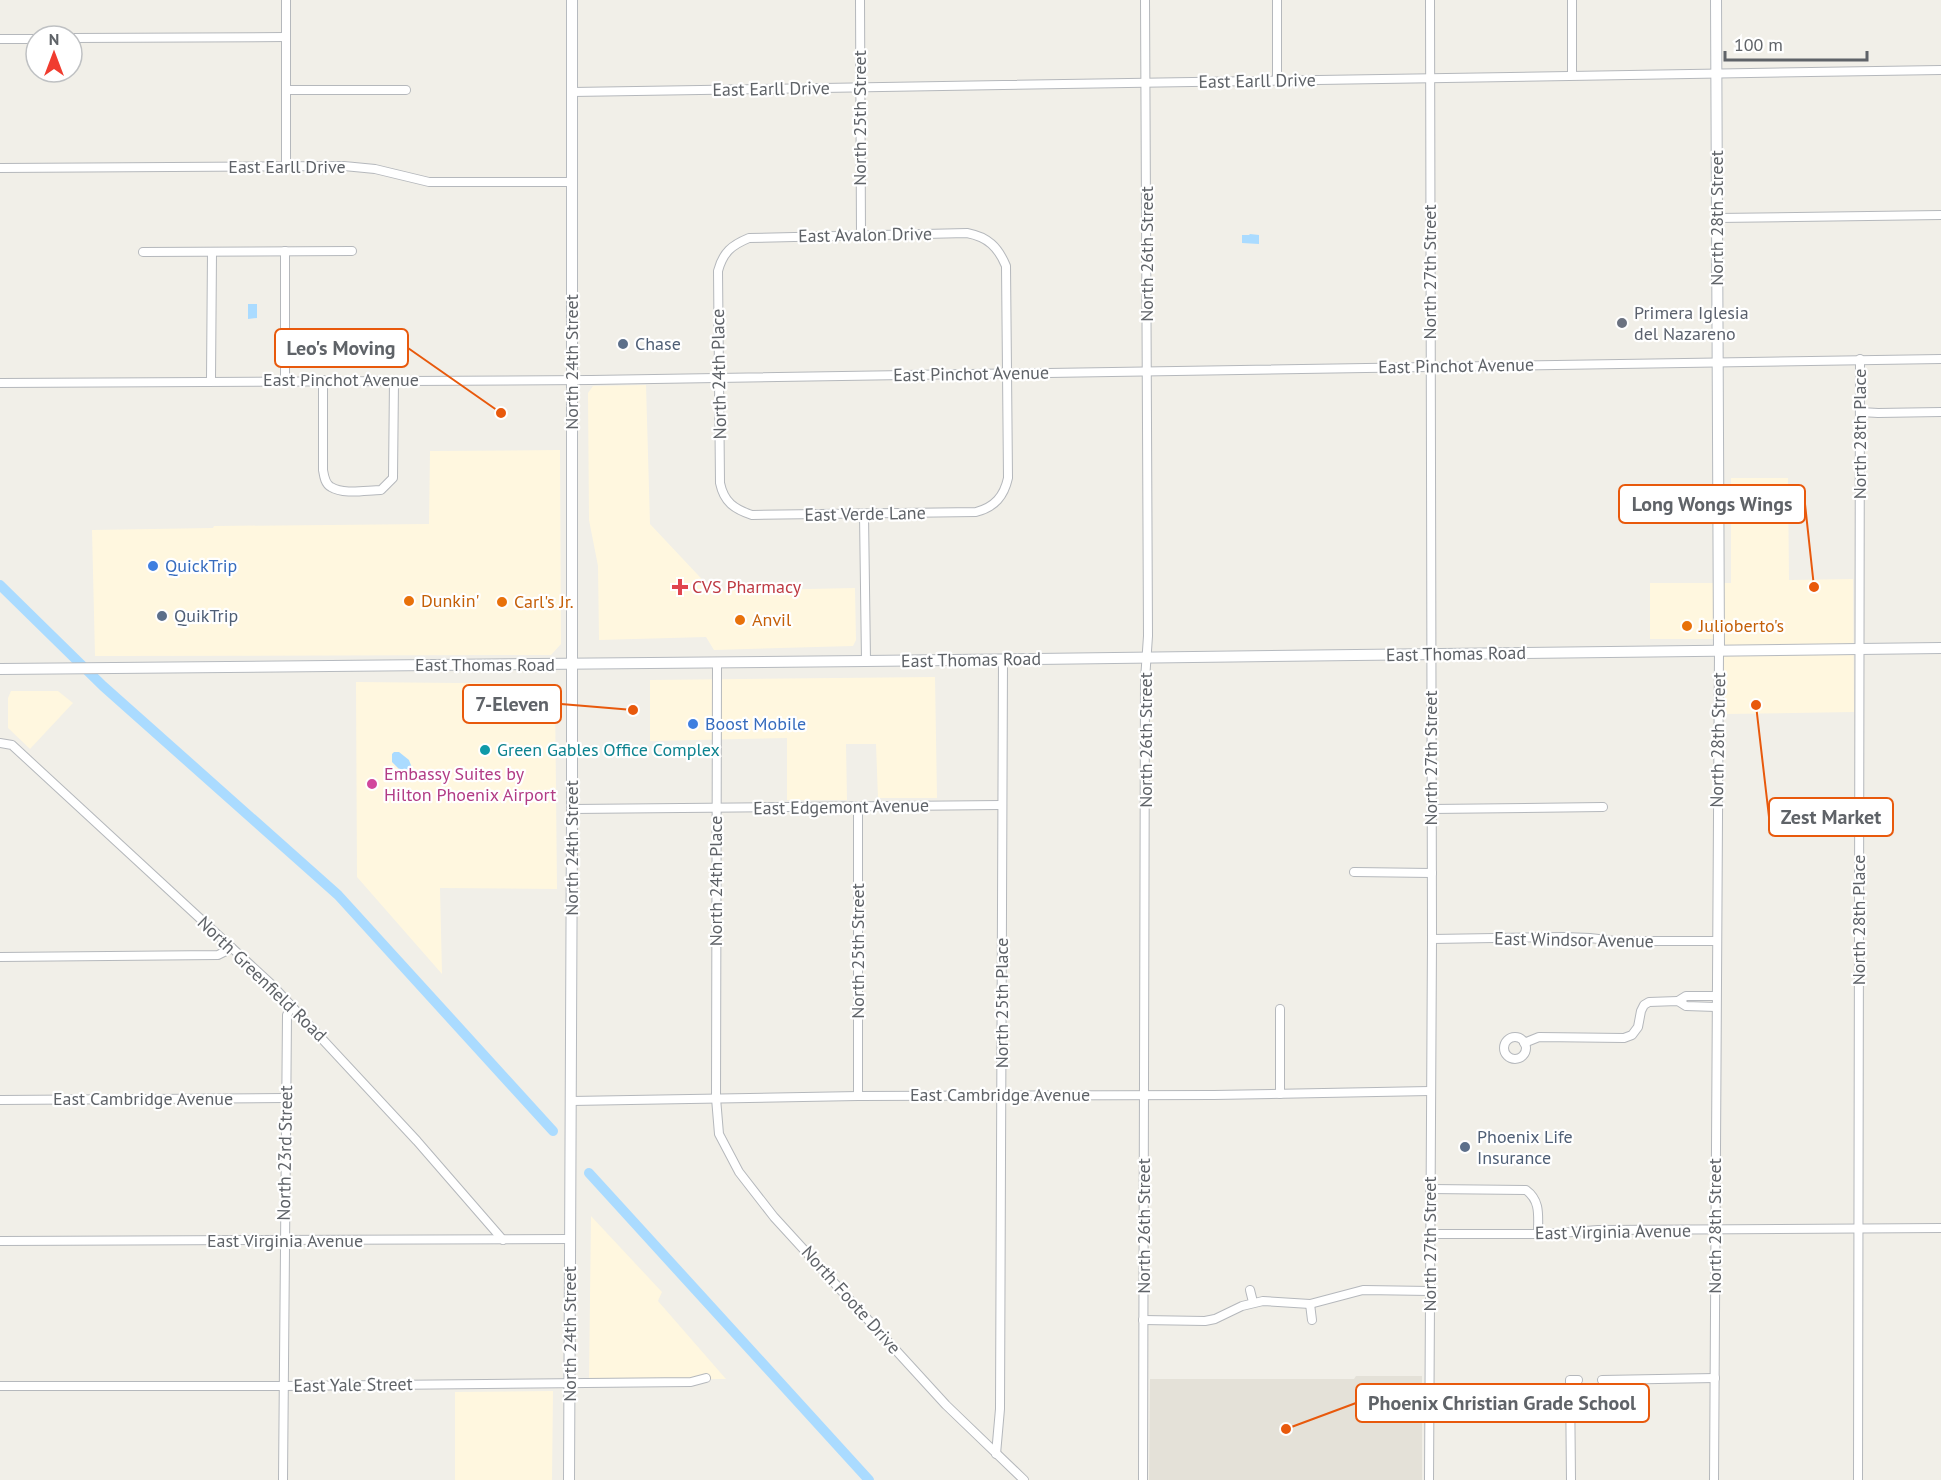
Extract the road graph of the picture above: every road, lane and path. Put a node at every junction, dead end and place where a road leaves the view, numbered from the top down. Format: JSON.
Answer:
{"nodes":[{"id":1,"x":286,"y":0,"type":"edge"},
{"id":2,"x":572,"y":0,"type":"edge"},
{"id":3,"x":860,"y":0,"type":"edge"},
{"id":4,"x":1144,"y":0,"type":"edge"},
{"id":5,"x":1277,"y":0,"type":"edge"},
{"id":6,"x":1430,"y":0,"type":"edge"},
{"id":7,"x":1572,"y":0,"type":"edge"},
{"id":8,"x":1716,"y":0,"type":"edge"},
{"id":9,"x":286,"y":37,"type":"junction"},
{"id":10,"x":84,"y":38,"type":"edge"},
{"id":11,"x":0,"y":39,"type":"edge"},
{"id":12,"x":24,"y":39,"type":"edge"},
{"id":13,"x":1941,"y":70,"type":"edge"},
{"id":14,"x":1716,"y":73,"type":"junction"},
{"id":15,"x":1572,"y":75,"type":"junction"},
{"id":16,"x":1431,"y":78,"type":"junction"},
{"id":17,"x":1277,"y":80,"type":"junction"},
{"id":18,"x":1146,"y":83,"type":"junction"},
{"id":19,"x":861,"y":88,"type":"junction"},
{"id":20,"x":286,"y":90,"type":"junction"},
{"id":21,"x":406,"y":90,"type":"dead end"},
{"id":22,"x":572,"y":92,"type":"junction"},
{"id":23,"x":286,"y":167,"type":"junction"},
{"id":24,"x":0,"y":168,"type":"edge"},
{"id":25,"x":572,"y":182,"type":"junction"},
{"id":26,"x":1941,"y":215,"type":"edge"},
{"id":27,"x":1717,"y":218,"type":"junction"},
{"id":28,"x":861,"y":236,"type":"junction"},
{"id":29,"x":733,"y":245,"type":"joint"},
{"id":30,"x":285,"y":251,"type":"junction"},
{"id":31,"x":352,"y":251,"type":"dead end"},
{"id":32,"x":143,"y":252,"type":"dead end"},
{"id":33,"x":212,"y":252,"type":"junction"},
{"id":34,"x":1860,"y":359,"type":"junction"},
{"id":35,"x":1941,"y":359,"type":"edge"},
{"id":36,"x":1717,"y":362,"type":"junction"},
{"id":37,"x":1430,"y":366,"type":"junction"},
{"id":38,"x":1148,"y":372,"type":"junction"},
{"id":39,"x":1006,"y":373,"type":"junction"},
{"id":40,"x":719,"y":377,"type":"junction"},
{"id":41,"x":285,"y":380,"type":"junction"},
{"id":42,"x":323,"y":380,"type":"junction"},
{"id":43,"x":394,"y":380,"type":"junction"},
{"id":44,"x":572,"y":380,"type":"junction"},
{"id":45,"x":212,"y":381,"type":"junction"},
{"id":46,"x":0,"y":383,"type":"edge"},
{"id":47,"x":1861,"y":412,"type":"junction"},
{"id":48,"x":1941,"y":412,"type":"edge"},
{"id":49,"x":730,"y":505,"type":"joint"},
{"id":50,"x":864,"y":514,"type":"junction"},
{"id":51,"x":1941,"y":648,"type":"edge"},
{"id":52,"x":1859,"y":649,"type":"junction"},
{"id":53,"x":1719,"y":651,"type":"junction"},
{"id":54,"x":1431,"y":654,"type":"junction"},
{"id":55,"x":1146,"y":658,"type":"junction"},
{"id":56,"x":1003,"y":659,"type":"junction"},
{"id":57,"x":866,"y":661,"type":"junction"},
{"id":58,"x":717,"y":663,"type":"junction"},
{"id":59,"x":572,"y":664,"type":"junction"},
{"id":60,"x":0,"y":669,"type":"edge"},
{"id":61,"x":0,"y":743,"type":"edge"},
{"id":62,"x":1002,"y":805,"type":"junction"},
{"id":63,"x":858,"y":807,"type":"junction"},
{"id":64,"x":1603,"y":807,"type":"dead end"},
{"id":65,"x":716,"y":808,"type":"junction"},
{"id":66,"x":572,"y":809,"type":"junction"},
{"id":67,"x":1431,"y":809,"type":"junction"},
{"id":68,"x":1354,"y":872,"type":"dead end"},
{"id":69,"x":1432,"y":873,"type":"junction"},
{"id":70,"x":1432,"y":939,"type":"junction"},
{"id":71,"x":1716,"y":941,"type":"junction"},
{"id":72,"x":232,"y":948,"type":"junction"},
{"id":73,"x":0,"y":957,"type":"edge"},
{"id":74,"x":1716,"y":996,"type":"junction"},
{"id":75,"x":1678,"y":1001,"type":"junction"},
{"id":76,"x":292,"y":1006,"type":"junction"},
{"id":77,"x":1716,"y":1007,"type":"junction"},
{"id":78,"x":1280,"y":1009,"type":"dead end"},
{"id":79,"x":1524,"y":1043,"type":"dead end"},
{"id":80,"x":1430,"y":1091,"type":"junction"},
{"id":81,"x":1280,"y":1094,"type":"junction"},
{"id":82,"x":1001,"y":1095,"type":"junction"},
{"id":83,"x":1144,"y":1095,"type":"junction"},
{"id":84,"x":858,"y":1096,"type":"junction"},
{"id":85,"x":285,"y":1098,"type":"junction"},
{"id":86,"x":716,"y":1098,"type":"junction"},
{"id":87,"x":0,"y":1100,"type":"edge"},
{"id":88,"x":571,"y":1101,"type":"junction"},
{"id":89,"x":1430,"y":1189,"type":"junction"},
{"id":90,"x":1858,"y":1228,"type":"junction"},
{"id":91,"x":1941,"y":1228,"type":"edge"},
{"id":92,"x":1715,"y":1229,"type":"junction"},
{"id":93,"x":1430,"y":1234,"type":"junction"},
{"id":94,"x":1538,"y":1234,"type":"junction"},
{"id":95,"x":570,"y":1239,"type":"junction"},
{"id":96,"x":503,"y":1240,"type":"junction"},
{"id":97,"x":0,"y":1241,"type":"edge"},
{"id":98,"x":284,"y":1242,"type":"junction"},
{"id":99,"x":1250,"y":1290,"type":"dead end"},
{"id":100,"x":1430,"y":1291,"type":"junction"},
{"id":101,"x":1253,"y":1302,"type":"junction"},
{"id":102,"x":1310,"y":1304,"type":"junction"},
{"id":103,"x":1143,"y":1320,"type":"junction"},
{"id":104,"x":1312,"y":1320,"type":"dead end"},
{"id":105,"x":706,"y":1378,"type":"dead end"},
{"id":106,"x":1715,"y":1378,"type":"junction"},
{"id":107,"x":1578,"y":1380,"type":"dead end"},
{"id":108,"x":1602,"y":1380,"type":"dead end"},
{"id":109,"x":570,"y":1383,"type":"junction"},
{"id":110,"x":0,"y":1386,"type":"edge"},
{"id":111,"x":283,"y":1386,"type":"junction"},
{"id":112,"x":996,"y":1454,"type":"junction"},
{"id":113,"x":283,"y":1480,"type":"edge"},
{"id":114,"x":569,"y":1480,"type":"edge"},
{"id":115,"x":1024,"y":1480,"type":"edge"},
{"id":116,"x":1143,"y":1480,"type":"edge"},
{"id":117,"x":1429,"y":1480,"type":"edge"},
{"id":118,"x":1571,"y":1480,"type":"edge"},
{"id":119,"x":1714,"y":1480,"type":"edge"},
{"id":120,"x":1858,"y":1480,"type":"edge"}],
"edges":[{"from":1,"to":9,"type":"street"},
{"from":2,"to":22,"type":"main road","name":"North 24th Street"},
{"from":3,"to":19,"type":"street","name":"North 25th Street"},
{"from":4,"to":18,"type":"street","name":"North 26th Street"},
{"from":5,"to":17,"type":"street"},
{"from":6,"to":16,"type":"street","name":"North 27th Street"},
{"from":7,"to":15,"type":"street"},
{"from":8,"to":14,"type":"main road","name":"North 28th Street"},
{"from":9,"to":10,"type":"street"},
{"from":9,"to":20,"type":"street"},
{"from":11,"to":12,"type":"street"},
{"from":13,"to":14,"type":"street","name":"East Earll Drive"},
{"from":14,"to":15,"type":"street","name":"East Earll Drive"},
{"from":14,"to":27,"type":"main road","name":"North 28th Street"},
{"from":15,"to":16,"type":"street","name":"East Earll Drive"},
{"from":16,"to":17,"type":"street","name":"East Earll Drive"},
{"from":16,"to":37,"type":"street","name":"North 27th Street"},
{"from":17,"to":18,"type":"street","name":"East Earll Drive"},
{"from":18,"to":19,"type":"street","name":"East Earll Drive"},
{"from":18,"to":38,"type":"street","name":"North 26th Street"},
{"from":19,"to":22,"type":"street","name":"East Earll Drive"},
{"from":19,"to":28,"type":"street","name":"North 25th Street"},
{"from":20,"to":21,"type":"street"},
{"from":20,"to":23,"type":"street"},
{"from":22,"to":25,"type":"main road","name":"North 24th Street"},
{"from":23,"to":24,"type":"street","name":"East Earll Drive"},
{"from":23,"to":25,"type":"street","name":"East Earll Drive"},
{"from":25,"to":44,"type":"main road","name":"North 24th Street"},
{"from":26,"to":27,"type":"street"},
{"from":27,"to":36,"type":"main road","name":"North 28th Street"},
{"from":28,"to":29,"type":"street","name":"East Avalon Drive"},
{"from":28,"to":39,"type":"street","name":"East Avalon Drive"},
{"from":29,"to":40,"type":"street","name":"North 24th Place"},
{"from":30,"to":31,"type":"street"},
{"from":30,"to":33,"type":"street"},
{"from":30,"to":41,"type":"street"},
{"from":32,"to":33,"type":"street"},
{"from":33,"to":45,"type":"street"},
{"from":34,"to":35,"type":"street","name":"East Pinchot Avenue"},
{"from":34,"to":36,"type":"street","name":"East Pinchot Avenue"},
{"from":34,"to":47,"type":"street","name":"North 28th Place"},
{"from":36,"to":37,"type":"street","name":"East Pinchot Avenue"},
{"from":36,"to":53,"type":"main road","name":"North 28th Street"},
{"from":37,"to":38,"type":"street","name":"East Pinchot Avenue"},
{"from":37,"to":54,"type":"street","name":"North 27th Street"},
{"from":38,"to":39,"type":"street","name":"East Pinchot Avenue"},
{"from":38,"to":55,"type":"street","name":"North 26th Street"},
{"from":39,"to":40,"type":"street","name":"East Pinchot Avenue"},
{"from":39,"to":50,"type":"street","name":"East Verde Lane"},
{"from":40,"to":44,"type":"street","name":"East Pinchot Avenue"},
{"from":40,"to":49,"type":"street","name":"North 24th Place"},
{"from":41,"to":42,"type":"street","name":"East Pinchot Avenue"},
{"from":41,"to":45,"type":"street","name":"East Pinchot Avenue"},
{"from":42,"to":43,"type":"street","name":"East Pinchot Avenue"},
{"from":42,"to":43,"type":"street"},
{"from":43,"to":44,"type":"street","name":"East Pinchot Avenue"},
{"from":44,"to":59,"type":"main road","name":"North 24th Street"},
{"from":45,"to":46,"type":"street","name":"East Pinchot Avenue"},
{"from":47,"to":48,"type":"street"},
{"from":47,"to":52,"type":"street","name":"North 28th Place"},
{"from":49,"to":50,"type":"street","name":"East Verde Lane"},
{"from":50,"to":57,"type":"street"},
{"from":51,"to":52,"type":"main road","name":"East Thomas Road"},
{"from":52,"to":53,"type":"main road","name":"East Thomas Road"},
{"from":52,"to":90,"type":"street","name":"North 28th Place"},
{"from":53,"to":54,"type":"main road","name":"East Thomas Road"},
{"from":53,"to":71,"type":"street","name":"North 28th Street"},
{"from":54,"to":55,"type":"main road","name":"East Thomas Road"},
{"from":54,"to":67,"type":"street","name":"North 27th Street"},
{"from":55,"to":56,"type":"main road","name":"East Thomas Road"},
{"from":55,"to":83,"type":"street","name":"North 26th Street"},
{"from":56,"to":57,"type":"main road","name":"East Thomas Road"},
{"from":56,"to":62,"type":"street","name":"North 25th Place"},
{"from":57,"to":58,"type":"main road","name":"East Thomas Road"},
{"from":58,"to":59,"type":"main road","name":"East Thomas Road"},
{"from":58,"to":65,"type":"street","name":"North 24th Place"},
{"from":59,"to":60,"type":"main road","name":"East Thomas Road"},
{"from":59,"to":66,"type":"main road","name":"North 24th Street"},
{"from":61,"to":72,"type":"street","name":"North Greenfield Road"},
{"from":62,"to":63,"type":"street","name":"East Edgemont Avenue"},
{"from":62,"to":82,"type":"street","name":"North 25th Place"},
{"from":63,"to":65,"type":"street","name":"East Edgemont Avenue"},
{"from":63,"to":84,"type":"street","name":"North 25th Street"},
{"from":64,"to":67,"type":"street"},
{"from":65,"to":66,"type":"street","name":"East Edgemont Avenue"},
{"from":65,"to":86,"type":"street","name":"North 24th Place"},
{"from":66,"to":88,"type":"main road","name":"North 24th Street"},
{"from":67,"to":69,"type":"street","name":"North 27th Street"},
{"from":68,"to":69,"type":"street"},
{"from":69,"to":70,"type":"street","name":"North 27th Street"},
{"from":70,"to":71,"type":"street","name":"East Windsor Avenue"},
{"from":70,"to":80,"type":"street","name":"North 27th Street"},
{"from":71,"to":74,"type":"street","name":"North 28th Street"},
{"from":72,"to":73,"type":"street"},
{"from":72,"to":76,"type":"street","name":"North Greenfield Road"},
{"from":74,"to":75,"type":"street"},
{"from":74,"to":77,"type":"street","name":"North 28th Street"},
{"from":75,"to":77,"type":"street"},
{"from":75,"to":79,"type":"street"},
{"from":76,"to":85,"type":"street","name":"North 23rd Street"},
{"from":76,"to":96,"type":"street","name":"North Greenfield Road"},
{"from":77,"to":92,"type":"street","name":"North 28th Street"},
{"from":78,"to":81,"type":"street"},
{"from":80,"to":81,"type":"street","name":"East Cambridge Avenue"},
{"from":80,"to":89,"type":"street","name":"North 27th Street"},
{"from":81,"to":83,"type":"street","name":"East Cambridge Avenue"},
{"from":82,"to":83,"type":"street","name":"East Cambridge Avenue"},
{"from":82,"to":84,"type":"street","name":"East Cambridge Avenue"},
{"from":82,"to":112,"type":"street","name":"North 25th Place"},
{"from":83,"to":103,"type":"street","name":"North 26th Street"},
{"from":84,"to":86,"type":"street","name":"East Cambridge Avenue"},
{"from":85,"to":87,"type":"street","name":"East Cambridge Avenue"},
{"from":85,"to":98,"type":"street","name":"North 23rd Street"},
{"from":86,"to":88,"type":"street","name":"East Cambridge Avenue"},
{"from":86,"to":112,"type":"street","name":"North Foote Drive"},
{"from":88,"to":95,"type":"main road","name":"North 24th Street"},
{"from":89,"to":93,"type":"street","name":"North 27th Street"},
{"from":89,"to":94,"type":"street"},
{"from":90,"to":91,"type":"street","name":"East Virginia Avenue"},
{"from":90,"to":92,"type":"street","name":"East Virginia Avenue"},
{"from":90,"to":120,"type":"street","name":"North 28th Place"},
{"from":92,"to":94,"type":"street","name":"East Virginia Avenue"},
{"from":92,"to":106,"type":"street","name":"North 28th Street"},
{"from":93,"to":94,"type":"street","name":"East Virginia Avenue"},
{"from":93,"to":100,"type":"street","name":"North 27th Street"},
{"from":95,"to":96,"type":"street","name":"East Virginia Avenue"},
{"from":95,"to":109,"type":"main road","name":"North 24th Street"},
{"from":96,"to":98,"type":"street","name":"East Virginia Avenue"},
{"from":97,"to":98,"type":"street","name":"East Virginia Avenue"},
{"from":98,"to":111,"type":"street","name":"North 23rd Street"},
{"from":99,"to":101,"type":"street"},
{"from":100,"to":102,"type":"street"},
{"from":100,"to":117,"type":"street","name":"North 27th Street"},
{"from":101,"to":102,"type":"street"},
{"from":101,"to":103,"type":"street"},
{"from":102,"to":104,"type":"street"},
{"from":103,"to":116,"type":"street","name":"North 26th Street"},
{"from":105,"to":109,"type":"street","name":"East Yale Street"},
{"from":106,"to":108,"type":"street"},
{"from":106,"to":119,"type":"street","name":"North 28th Street"},
{"from":107,"to":118,"type":"street"},
{"from":109,"to":111,"type":"street","name":"East Yale Street"},
{"from":109,"to":114,"type":"main road","name":"North 24th Street"},
{"from":110,"to":111,"type":"street","name":"East Yale Street"},
{"from":111,"to":113,"type":"street","name":"North 23rd Street"},
{"from":112,"to":115,"type":"street","name":"North Foote Drive"}]}
